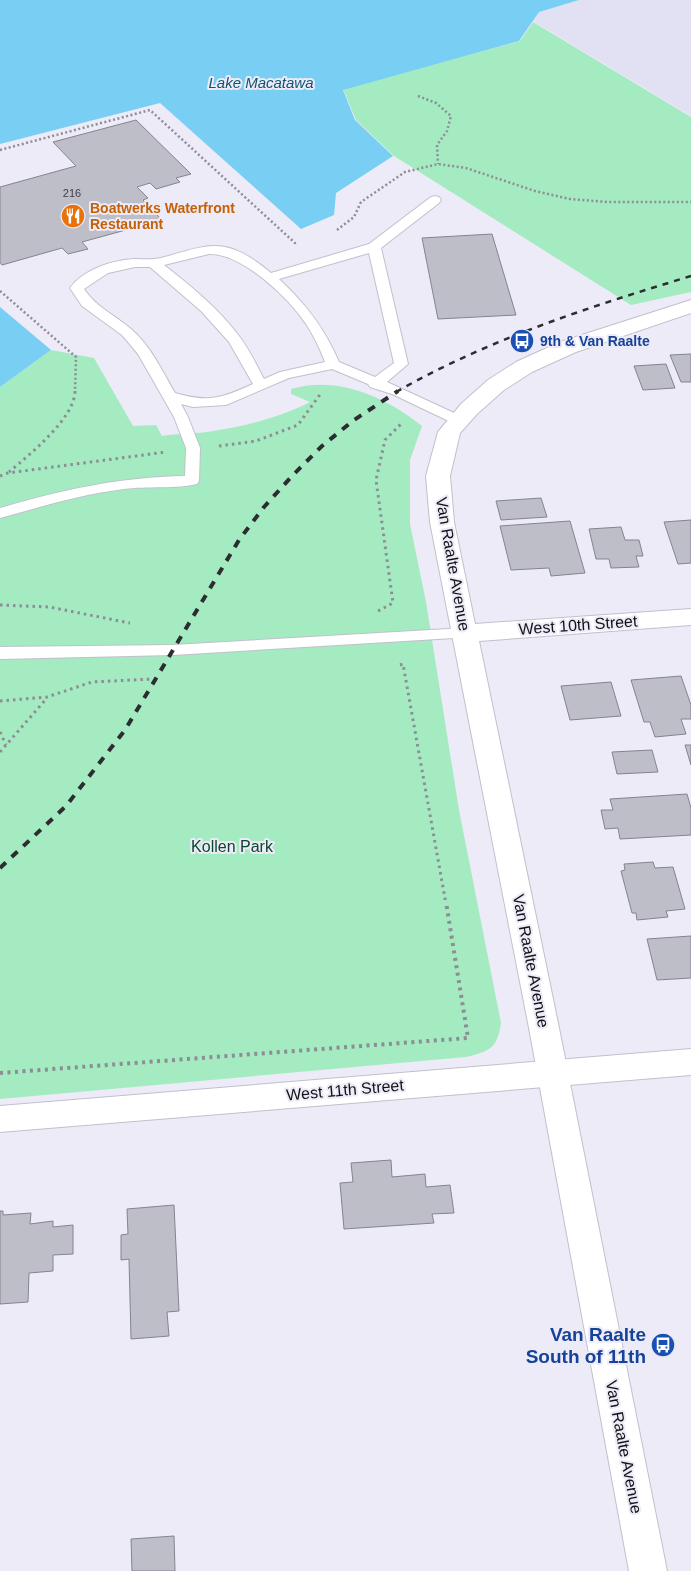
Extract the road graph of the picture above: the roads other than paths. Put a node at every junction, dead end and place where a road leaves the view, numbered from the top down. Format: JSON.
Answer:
{"nodes":[{"id":1,"x":435,"y":200,"type":"dead end"},
{"id":2,"x":374,"y":247,"type":"junction"},
{"id":3,"x":153,"y":263,"type":"junction"},
{"id":4,"x":268,"y":278,"type":"junction"},
{"id":5,"x":691,"y":306,"type":"edge"},
{"id":6,"x":669,"y":314,"type":"junction"},
{"id":7,"x":691,"y":314,"type":"edge"},
{"id":8,"x":333,"y":365,"type":"junction"},
{"id":9,"x":375,"y":384,"type":"junction"},
{"id":10,"x":261,"y":386,"type":"junction"},
{"id":11,"x":168,"y":396,"type":"junction"},
{"id":12,"x":460,"y":421,"type":"junction"},
{"id":13,"x":0,"y":513,"type":"edge"},
{"id":14,"x":691,"y":617,"type":"edge"},
{"id":15,"x":465,"y":633,"type":"junction"},
{"id":16,"x":0,"y":653,"type":"edge"},
{"id":17,"x":691,"y":1062,"type":"edge"},
{"id":18,"x":553,"y":1073,"type":"junction"},
{"id":19,"x":0,"y":1119,"type":"edge"},
{"id":20,"x":648,"y":1571,"type":"edge"}],
"edges":[{"from":1,"to":2,"type":"lane"},
{"from":2,"to":4,"type":"lane"},
{"from":2,"to":9,"type":"lane"},
{"from":3,"to":4,"type":"lane"},
{"from":3,"to":10,"type":"lane"},
{"from":3,"to":11,"type":"lane"},
{"from":4,"to":8,"type":"lane"},
{"from":5,"to":6,"type":"street","name":"Van Raalte Avenue"},
{"from":6,"to":7,"type":"street"},
{"from":6,"to":12,"type":"street","name":"Van Raalte Avenue"},
{"from":8,"to":9,"type":"lane"},
{"from":8,"to":10,"type":"lane"},
{"from":9,"to":12,"type":"lane"},
{"from":10,"to":11,"type":"lane"},
{"from":11,"to":13,"type":"lane"},
{"from":12,"to":15,"type":"street","name":"Van Raalte Avenue"},
{"from":14,"to":15,"type":"street","name":"West 10th Street"},
{"from":15,"to":16,"type":"lane"},
{"from":15,"to":18,"type":"street","name":"Van Raalte Avenue"},
{"from":17,"to":18,"type":"street","name":"West 11th Street"},
{"from":18,"to":19,"type":"street","name":"West 11th Street"},
{"from":18,"to":20,"type":"street","name":"Van Raalte Avenue"}]}
